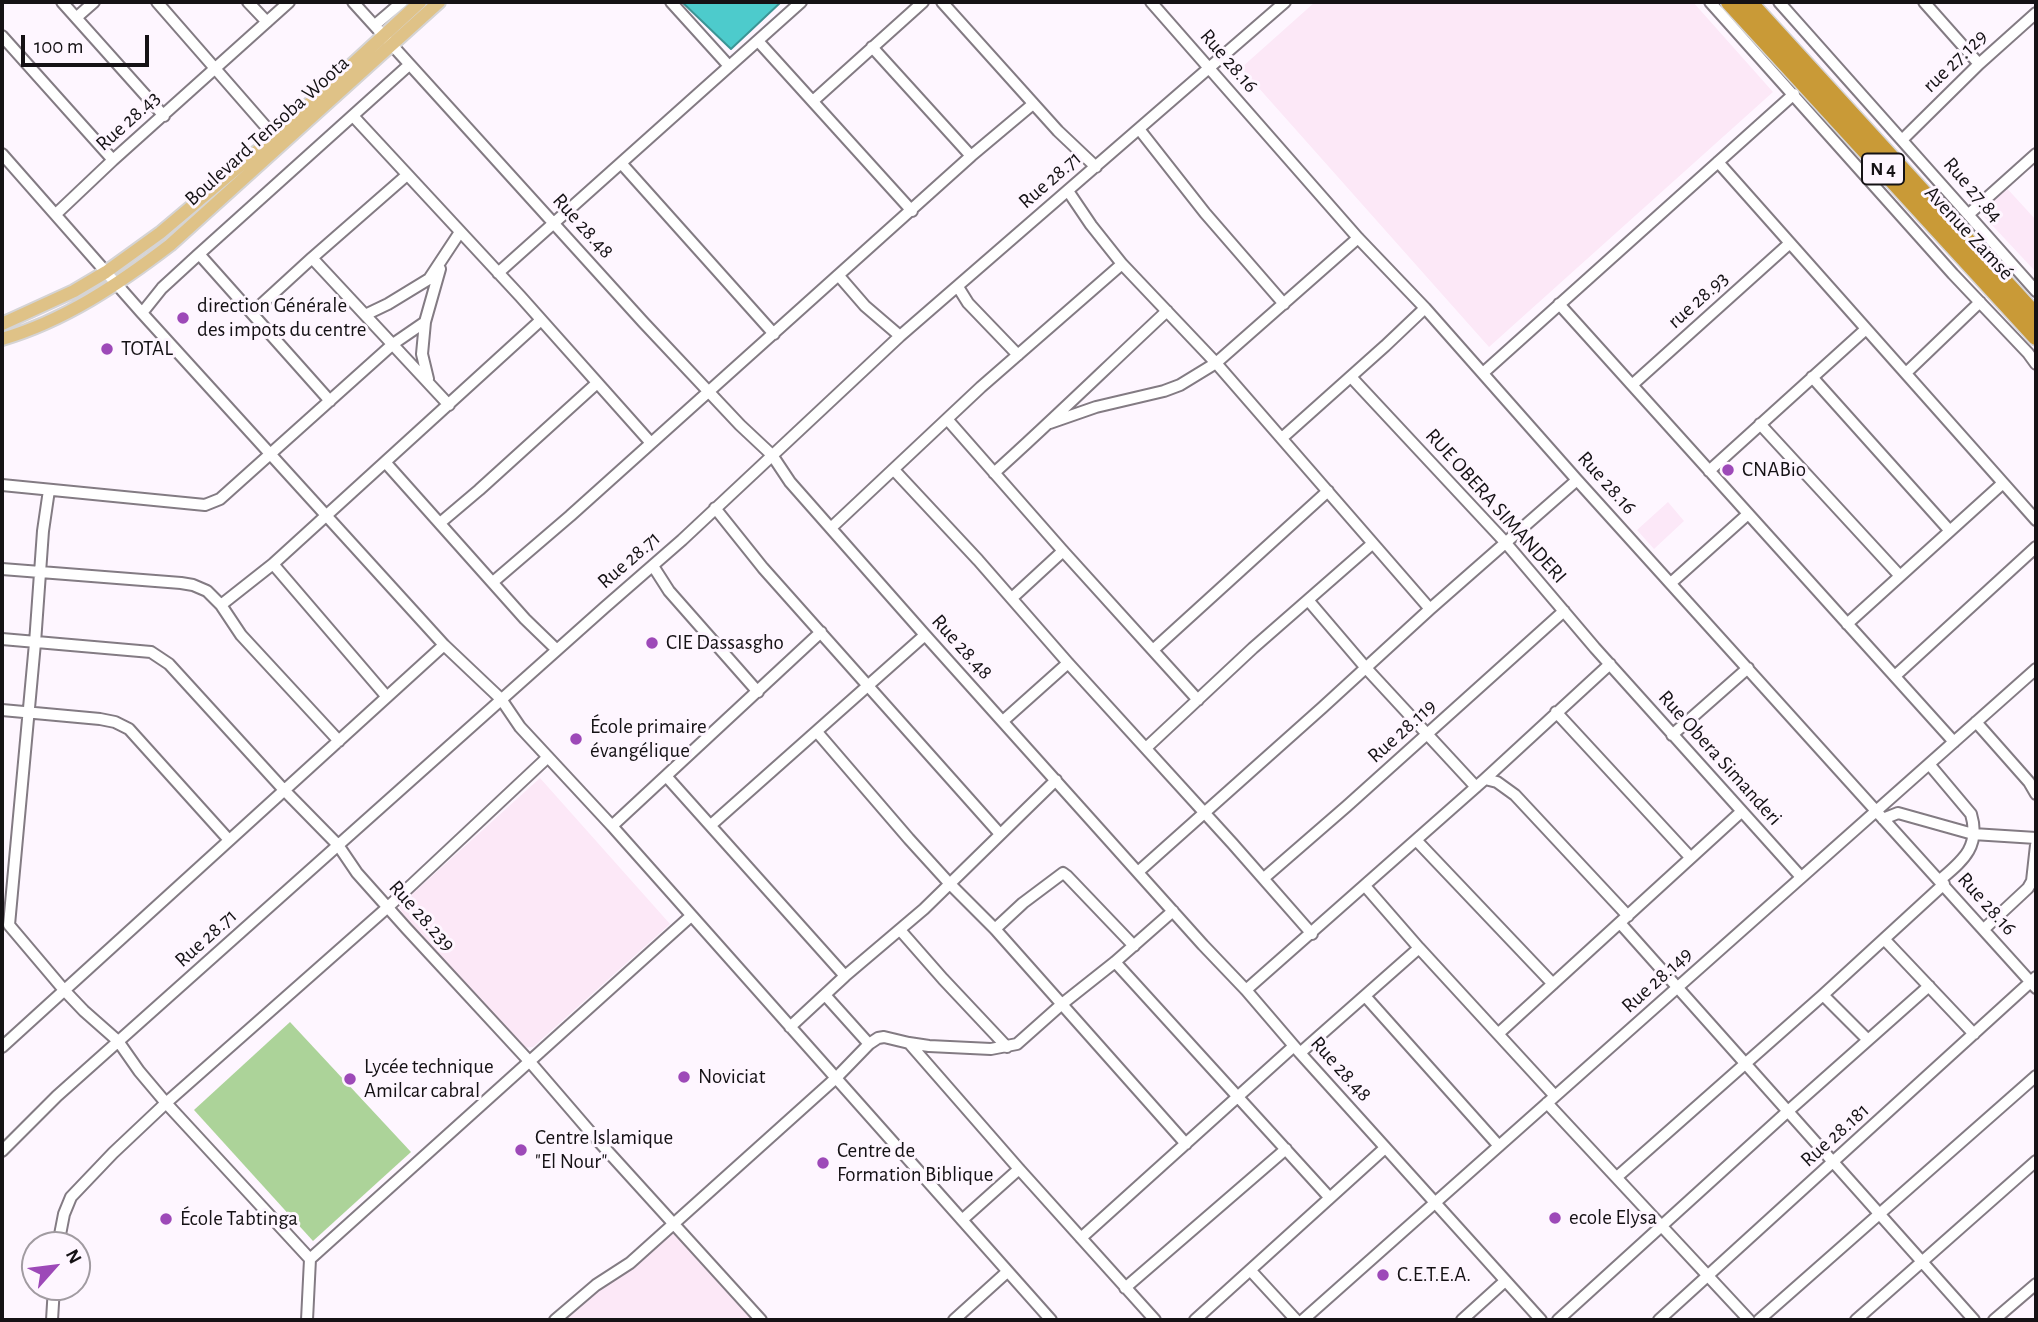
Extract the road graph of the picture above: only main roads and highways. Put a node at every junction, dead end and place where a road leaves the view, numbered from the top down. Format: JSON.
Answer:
{"nodes":[{"id":1,"x":420,"y":2,"type":"edge"},
{"id":2,"x":439,"y":2,"type":"edge"},
{"id":3,"x":1729,"y":2,"type":"edge"},
{"id":4,"x":1749,"y":2,"type":"edge"},
{"id":5,"x":384,"y":35,"type":"junction"},
{"id":6,"x":2036,"y":316,"type":"edge"},
{"id":7,"x":2,"y":324,"type":"edge"},
{"id":8,"x":2036,"y":337,"type":"edge"},
{"id":9,"x":2,"y":339,"type":"edge"}],
"edges":[{"from":1,"to":5,"type":"main road","name":"Boulevard Tensoba Woota"},
{"from":2,"to":5,"type":"main road","name":"Boulevard Tensoba Woota"},
{"from":3,"to":8,"type":"highway","name":"Avenue Zamsé","number":"N 4"},
{"from":4,"to":6,"type":"highway","name":"Avenue Zamsé","number":"N 4"},
{"from":5,"to":7,"type":"main road","name":"Boulevard Tensoba Woota"},
{"from":5,"to":9,"type":"main road","name":"Boulevard Tensoba Woota"}]}
